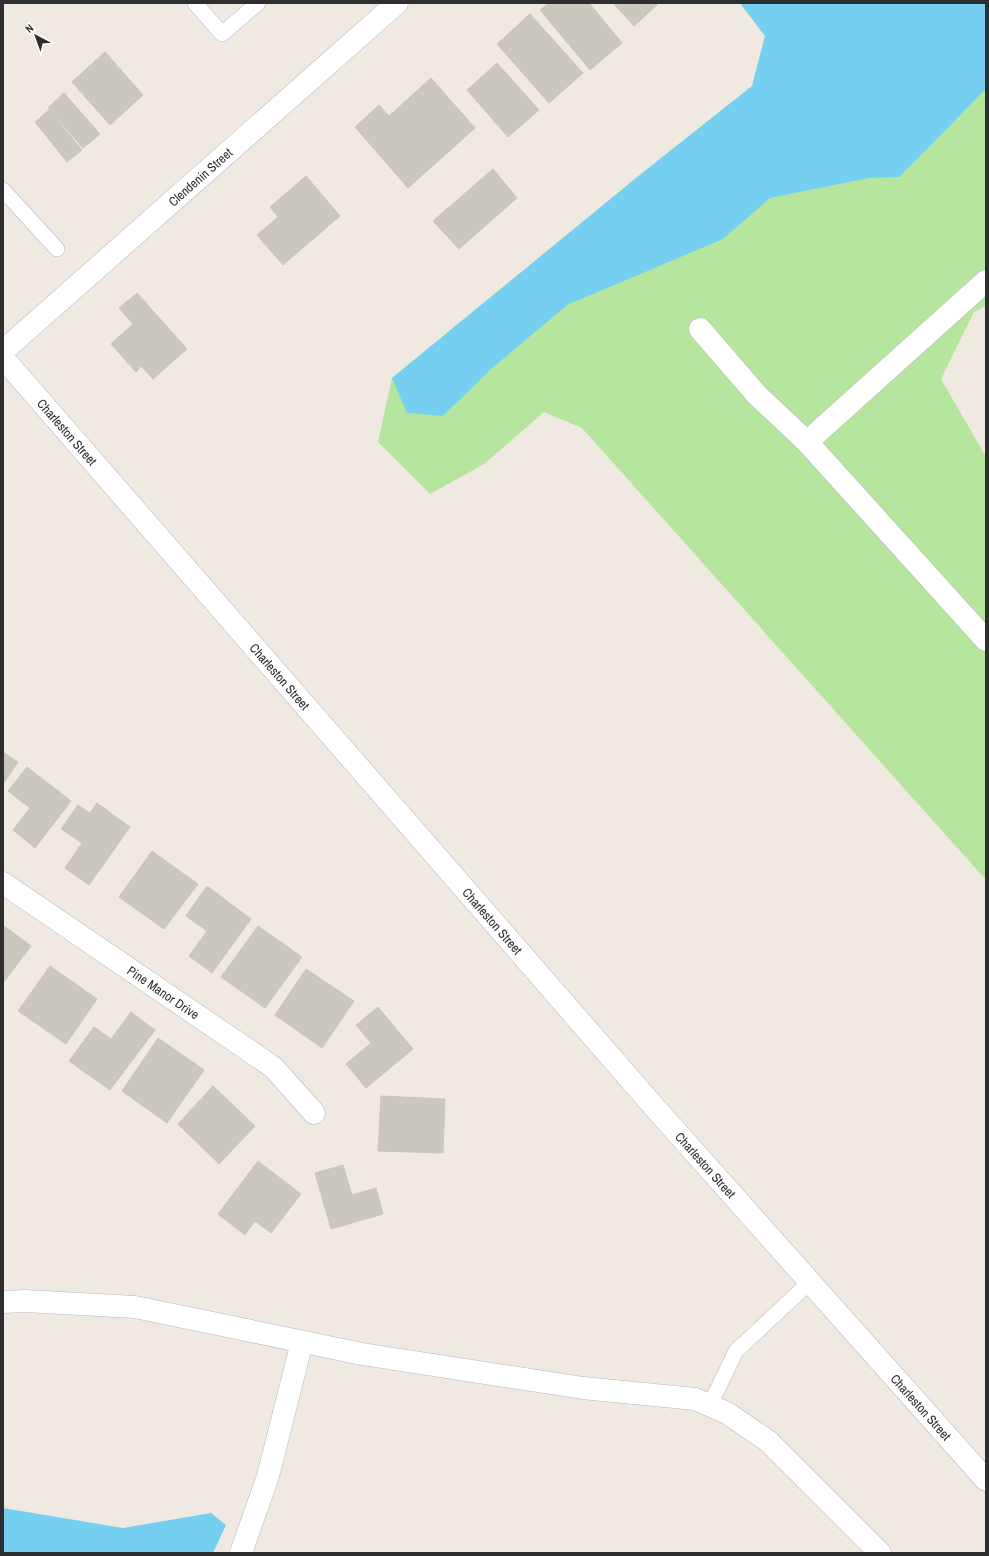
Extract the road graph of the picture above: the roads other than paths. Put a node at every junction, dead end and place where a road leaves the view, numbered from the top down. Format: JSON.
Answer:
{"nodes":[{"id":1,"x":195,"y":3,"type":"edge"},
{"id":2,"x":258,"y":3,"type":"edge"},
{"id":3,"x":397,"y":3,"type":"edge"},
{"id":4,"x":3,"y":190,"type":"edge"},
{"id":5,"x":57,"y":249,"type":"dead end"},
{"id":6,"x":986,"y":281,"type":"edge"},
{"id":7,"x":700,"y":329,"type":"dead end"},
{"id":8,"x":3,"y":351,"type":"edge"},
{"id":9,"x":3,"y":358,"type":"edge"},
{"id":10,"x":807,"y":442,"type":"junction"},
{"id":11,"x":986,"y":640,"type":"edge"},
{"id":12,"x":3,"y":884,"type":"edge"},
{"id":13,"x":314,"y":1113,"type":"dead end"},
{"id":14,"x":810,"y":1282,"type":"junction"},
{"id":15,"x":3,"y":1302,"type":"edge"},
{"id":16,"x":302,"y":1342,"type":"junction"},
{"id":17,"x":710,"y":1406,"type":"junction"},
{"id":18,"x":986,"y":1480,"type":"edge"},
{"id":19,"x":241,"y":1553,"type":"edge"},
{"id":20,"x":880,"y":1553,"type":"edge"}],
"edges":[{"from":1,"to":2,"type":"lane"},
{"from":3,"to":8,"type":"street","name":"Clendenin Street"},
{"from":4,"to":5,"type":"lane"},
{"from":6,"to":10,"type":"street"},
{"from":7,"to":10,"type":"street"},
{"from":9,"to":14,"type":"street","name":"Charleston Street"},
{"from":10,"to":11,"type":"street"},
{"from":12,"to":13,"type":"street","name":"Pine Manor Drive"},
{"from":14,"to":17,"type":"lane"},
{"from":14,"to":18,"type":"street","name":"Charleston Street"},
{"from":15,"to":16,"type":"street"},
{"from":16,"to":17,"type":"street"},
{"from":16,"to":19,"type":"street"},
{"from":17,"to":20,"type":"street"}]}
